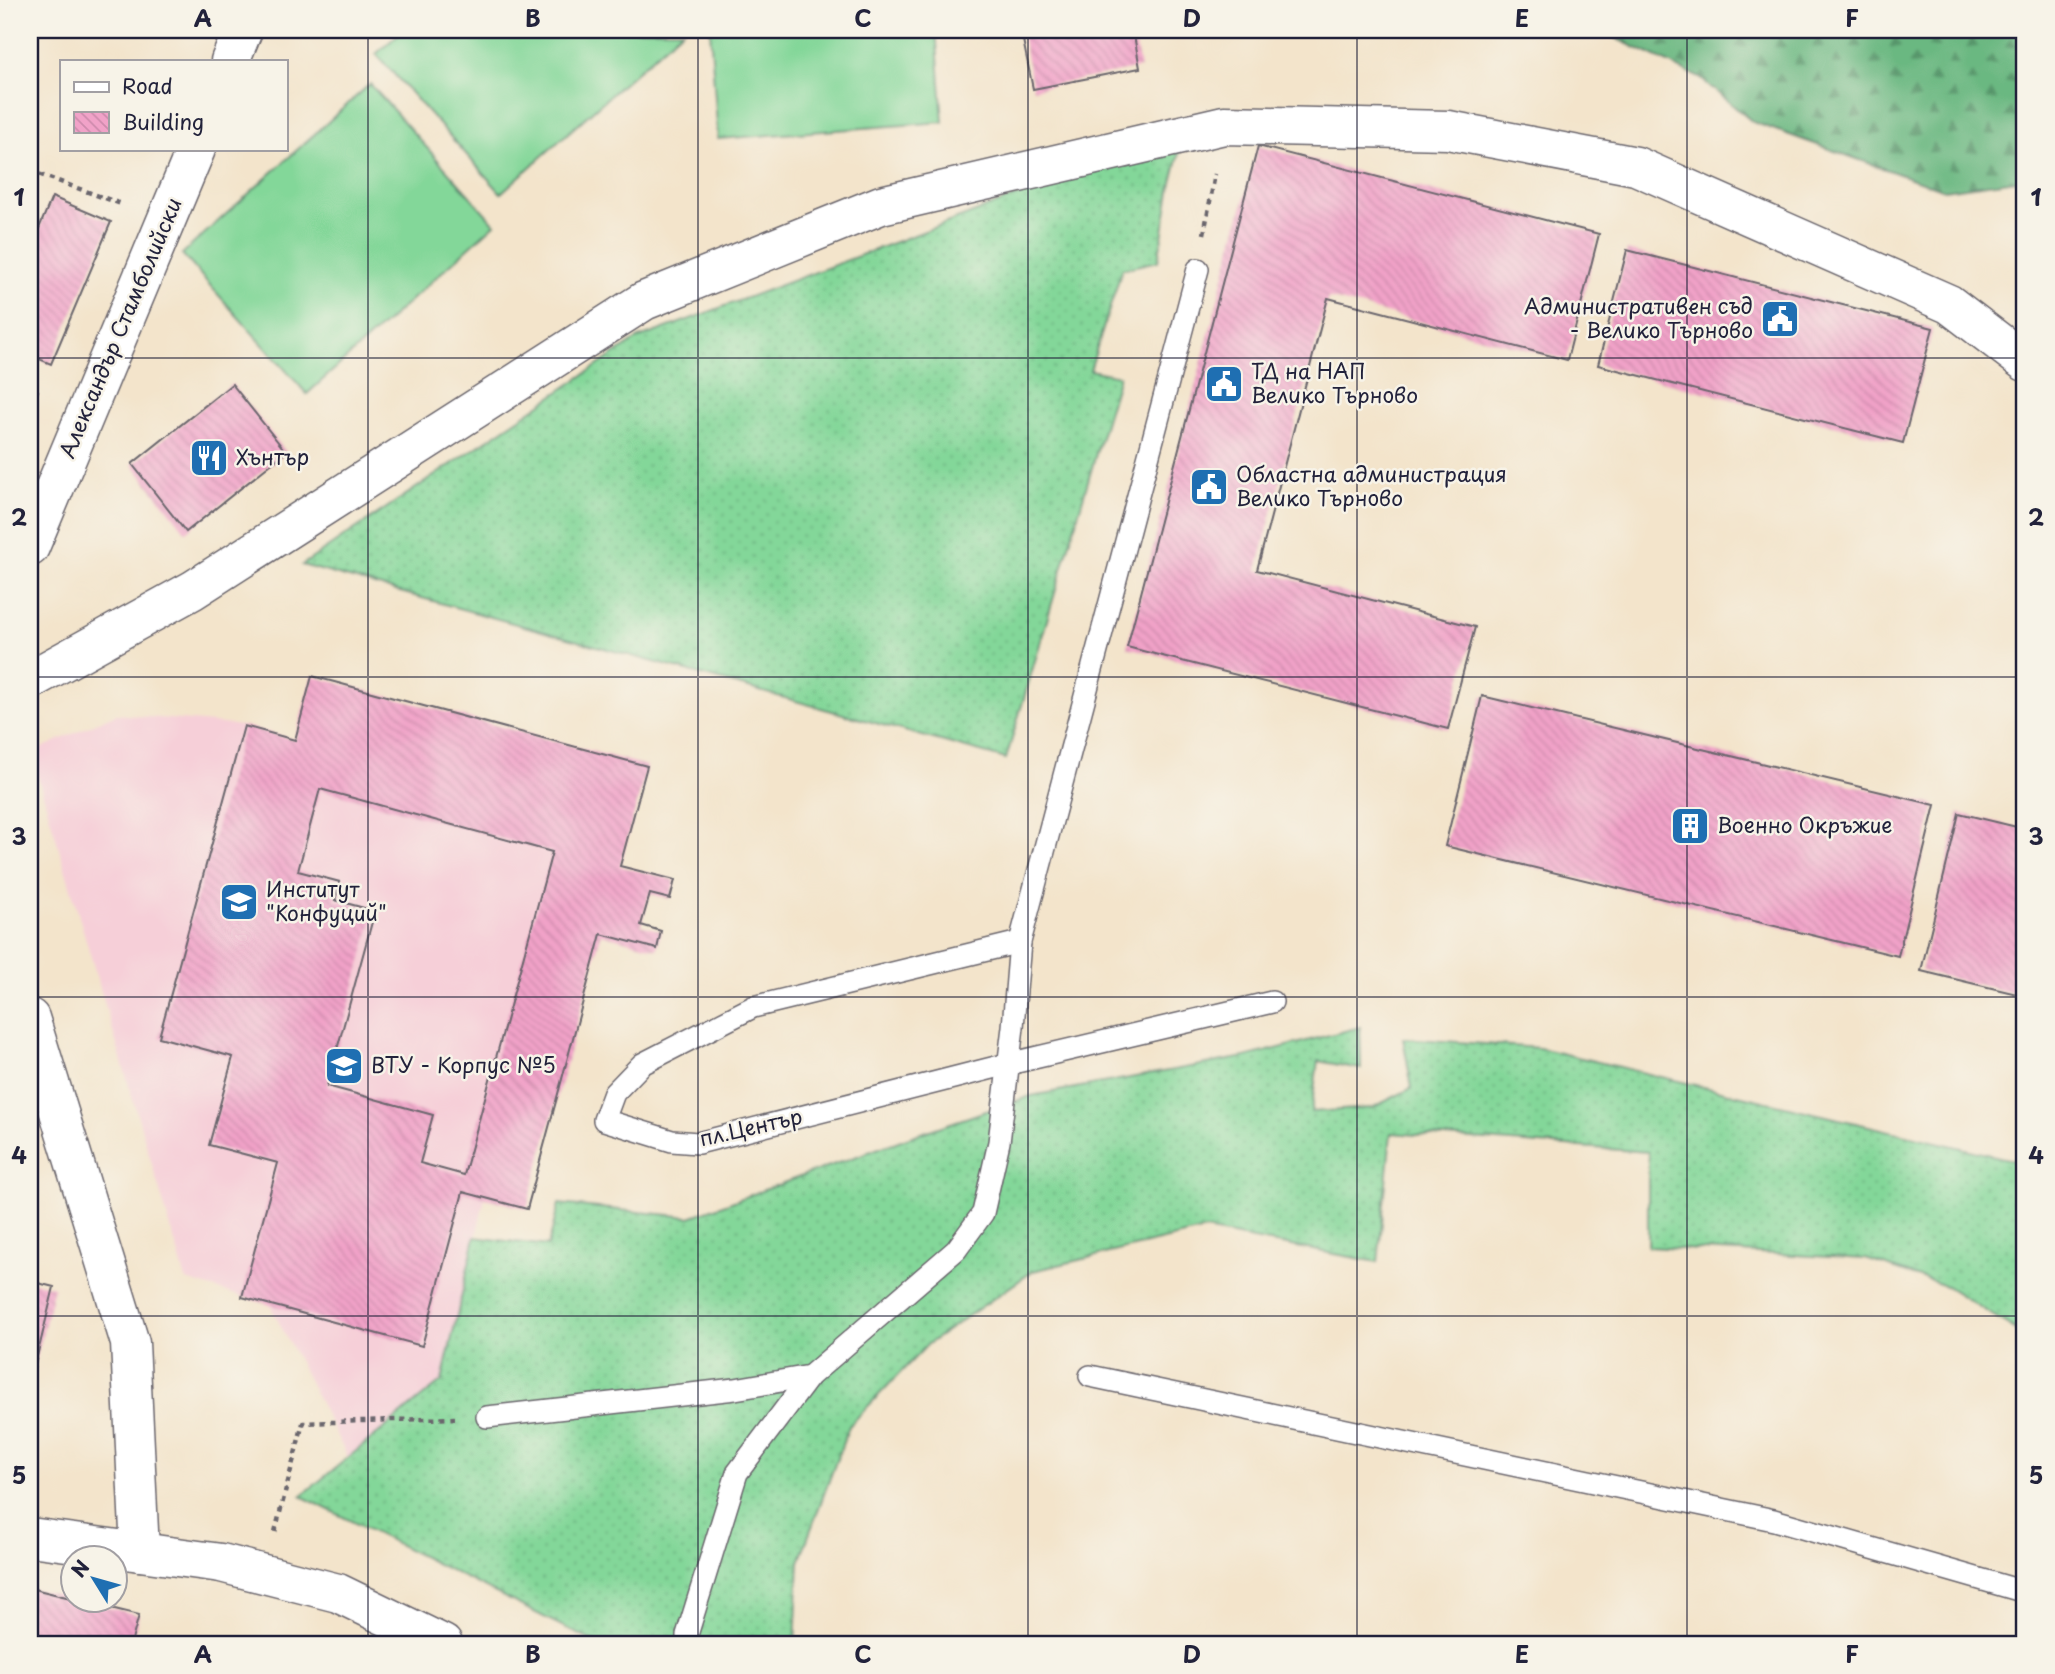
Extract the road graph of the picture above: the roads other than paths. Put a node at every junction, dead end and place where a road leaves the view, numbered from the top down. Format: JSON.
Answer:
{"nodes":[{"id":1,"x":243,"y":30,"type":"edge"},
{"id":2,"x":230,"y":60,"type":"edge"},
{"id":3,"x":196,"y":150,"type":"edge"},
{"id":4,"x":1198,"y":269,"type":"road end"},
{"id":5,"x":2025,"y":362,"type":"edge"},
{"id":6,"x":30,"y":547,"type":"edge"},
{"id":7,"x":30,"y":680,"type":"edge"},
{"id":8,"x":1020,"y":942,"type":"junction"},
{"id":9,"x":1272,"y":1002,"type":"dead end"},
{"id":10,"x":30,"y":1018,"type":"edge"},
{"id":11,"x":1008,"y":1064,"type":"junction"},
{"id":12,"x":810,"y":1376,"type":"junction"},
{"id":13,"x":1090,"y":1376,"type":"dead end"},
{"id":14,"x":487,"y":1417,"type":"road end"},
{"id":15,"x":30,"y":1537,"type":"edge"},
{"id":16,"x":140,"y":1552,"type":"junction"},
{"id":17,"x":2025,"y":1592,"type":"edge"},
{"id":18,"x":443,"y":1644,"type":"edge"},
{"id":19,"x":687,"y":1644,"type":"edge"}],
"edges":[{"from":1,"to":2,"type":"street"},
{"from":3,"to":6,"type":"street","name":"Александър Стамболийски"},
{"from":4,"to":8,"type":"lane"},
{"from":5,"to":7,"type":"street"},
{"from":8,"to":11,"type":"lane"},
{"from":8,"to":11,"type":"lane","name":"пл.Център"},
{"from":9,"to":11,"type":"lane","name":"пл.Център"},
{"from":10,"to":16,"type":"street"},
{"from":11,"to":12,"type":"lane"},
{"from":12,"to":14,"type":"lane"},
{"from":12,"to":19,"type":"lane"},
{"from":13,"to":17,"type":"lane"},
{"from":15,"to":16,"type":"street"},
{"from":16,"to":18,"type":"street"}]}
